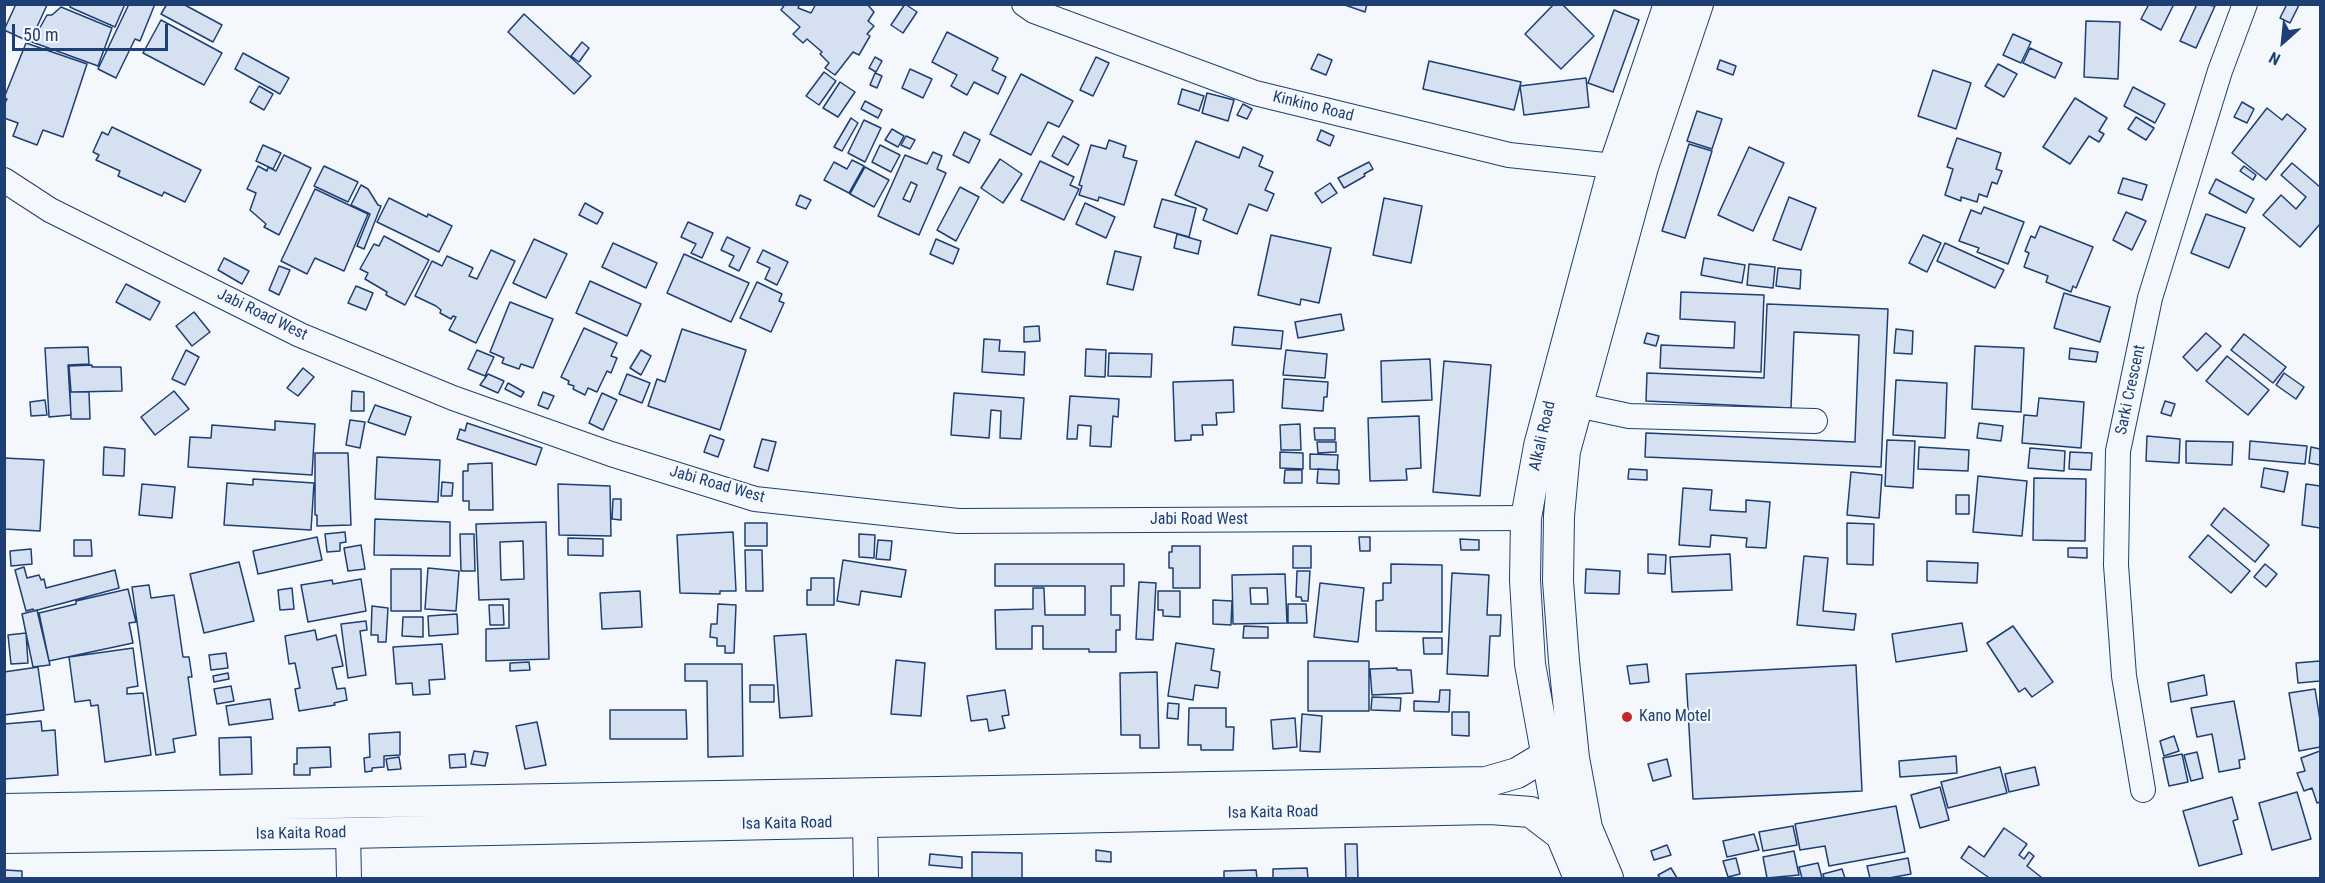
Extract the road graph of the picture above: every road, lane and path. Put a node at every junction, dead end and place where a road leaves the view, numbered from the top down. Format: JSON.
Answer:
{"nodes":[{"id":1,"x":1024,"y":4,"type":"edge"},
{"id":2,"x":1668,"y":4,"type":"edge"},
{"id":3,"x":1698,"y":4,"type":"edge"},
{"id":4,"x":2245,"y":4,"type":"edge"},
{"id":5,"x":1614,"y":166,"type":"junction"},
{"id":6,"x":4,"y":180,"type":"edge"},
{"id":7,"x":1577,"y":405,"type":"junction"},
{"id":8,"x":1815,"y":420,"type":"dead end"},
{"id":9,"x":1526,"y":518,"type":"junction"},
{"id":10,"x":1547,"y":755,"type":"junction"},
{"id":11,"x":2144,"y":790,"type":"dead end"},
{"id":12,"x":1130,"y":802,"type":"junction"},
{"id":13,"x":4,"y":809,"type":"edge"},
{"id":14,"x":866,"y":822,"type":"junction"},
{"id":15,"x":348,"y":833,"type":"junction"},
{"id":16,"x":1561,"y":835,"type":"junction"},
{"id":17,"x":4,"y":838,"type":"edge"},
{"id":18,"x":349,"y":879,"type":"edge"},
{"id":19,"x":866,"y":879,"type":"edge"},
{"id":20,"x":1579,"y":879,"type":"edge"},
{"id":21,"x":1608,"y":879,"type":"edge"}],
"edges":[{"from":1,"to":5,"type":"street","name":"Kinkino Road"},
{"from":2,"to":5,"type":"main road","name":"Alkali Road"},
{"from":3,"to":7,"type":"main road","name":"Alkali Road"},
{"from":4,"to":11,"type":"street","name":"Sarki Crescent"},
{"from":5,"to":9,"type":"main road","name":"Alkali Road"},
{"from":6,"to":9,"type":"street","name":"Jabi Road West"},
{"from":7,"to":8,"type":"street"},
{"from":7,"to":21,"type":"main road","name":"Alkali Road"},
{"from":9,"to":10,"type":"main road","name":"Alkali Road"},
{"from":10,"to":12,"type":"main road","name":"Isa Kaita Road"},
{"from":10,"to":16,"type":"main road","name":"Alkali Road"},
{"from":12,"to":13,"type":"main road","name":"Isa Kaita Road"},
{"from":12,"to":14,"type":"main road","name":"Isa Kaita Road"},
{"from":12,"to":16,"type":"main road","name":"Isa Kaita Road"},
{"from":14,"to":15,"type":"main road","name":"Isa Kaita Road"},
{"from":14,"to":19,"type":"street"},
{"from":15,"to":17,"type":"main road","name":"Isa Kaita Road"},
{"from":15,"to":18,"type":"street"},
{"from":16,"to":20,"type":"main road","name":"Alkali Road"}]}
